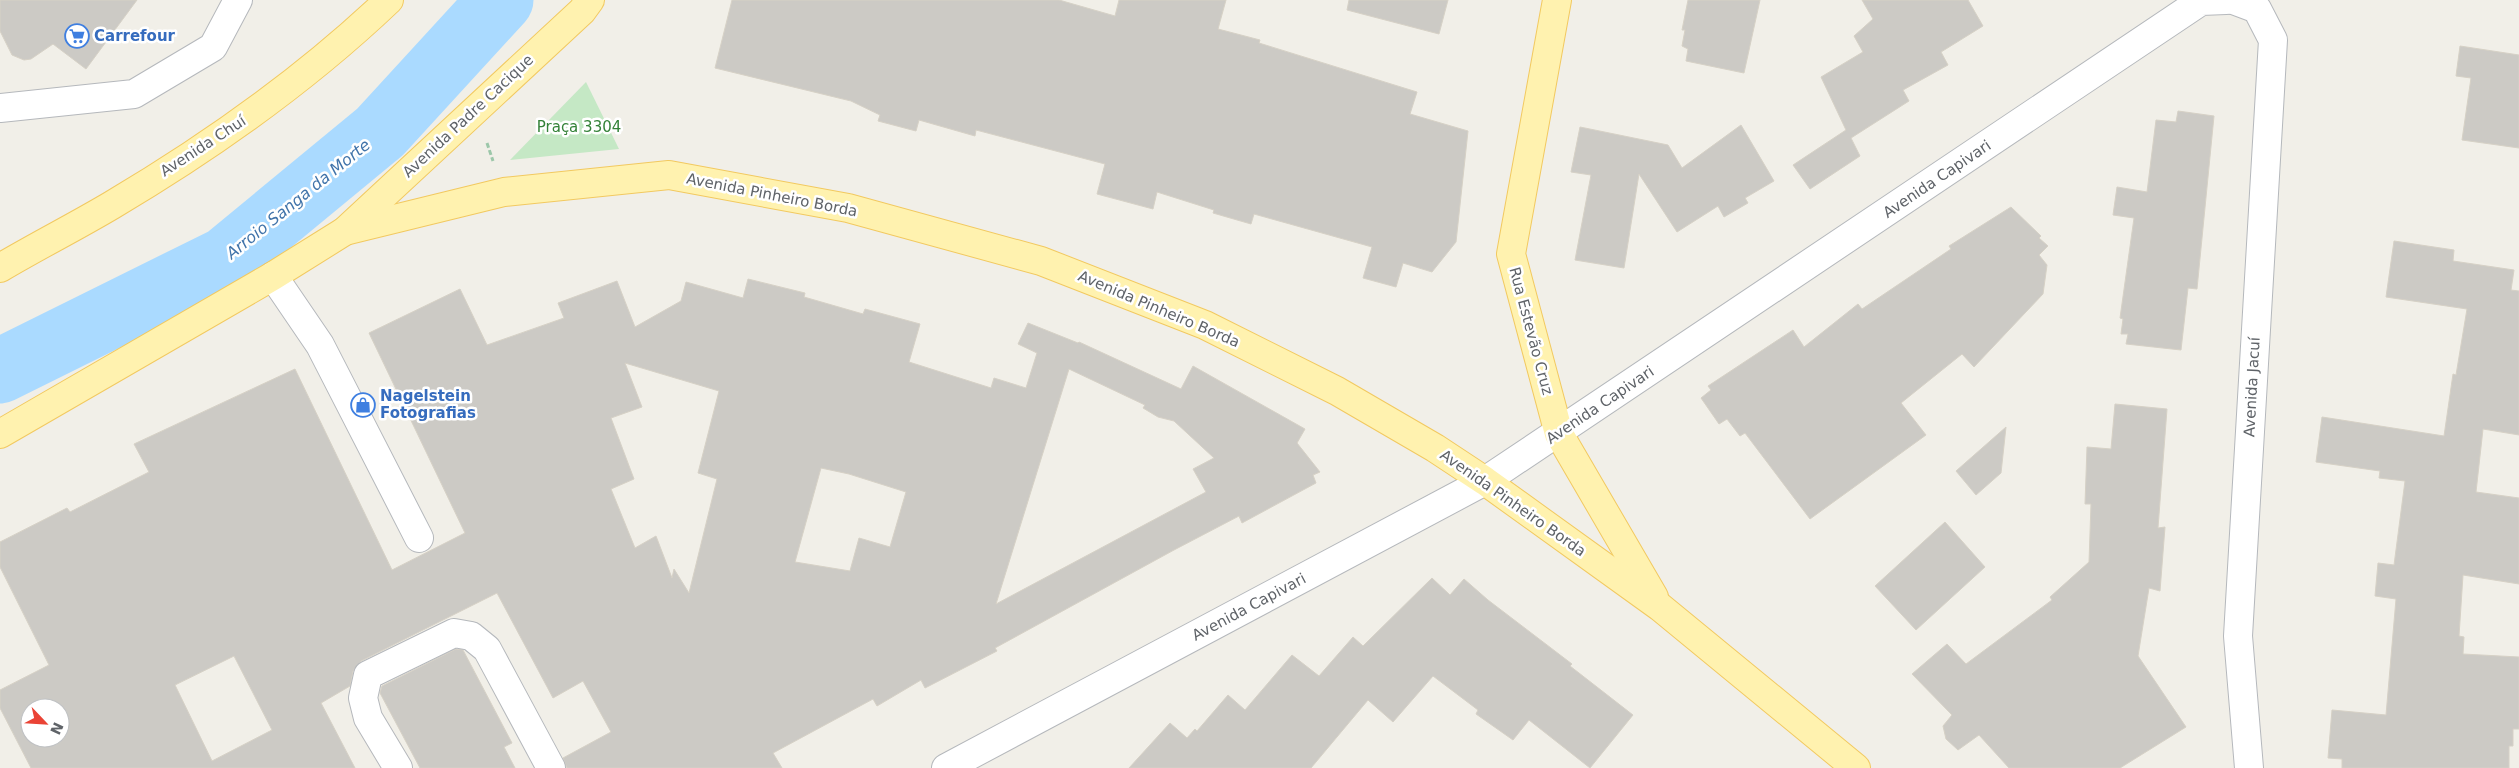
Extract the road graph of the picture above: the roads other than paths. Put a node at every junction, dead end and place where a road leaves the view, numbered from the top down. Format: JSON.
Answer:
{"nodes":[{"id":1,"x":238,"y":0,"type":"edge"},
{"id":2,"x":389,"y":0,"type":"edge"},
{"id":3,"x":590,"y":0,"type":"edge"},
{"id":4,"x":1557,"y":0,"type":"edge"},
{"id":5,"x":2226,"y":0,"type":"edge"},
{"id":6,"x":2245,"y":4,"type":"edge"},
{"id":7,"x":0,"y":108,"type":"edge"},
{"id":8,"x":346,"y":231,"type":"junction"},
{"id":9,"x":0,"y":268,"type":"edge"},
{"id":10,"x":273,"y":276,"type":"junction"},
{"id":11,"x":0,"y":434,"type":"edge"},
{"id":12,"x":1558,"y":434,"type":"junction"},
{"id":13,"x":1486,"y":481,"type":"junction"},
{"id":14,"x":419,"y":538,"type":"dead end"},
{"id":15,"x":1660,"y":607,"type":"junction"},
{"id":16,"x":398,"y":768,"type":"edge"},
{"id":17,"x":551,"y":768,"type":"edge"},
{"id":18,"x":946,"y":768,"type":"edge"},
{"id":19,"x":1856,"y":768,"type":"edge"},
{"id":20,"x":2250,"y":768,"type":"edge"}],
"edges":[{"from":1,"to":7,"type":"street"},
{"from":2,"to":9,"type":"main road","name":"Avenida Chuí"},
{"from":3,"to":8,"type":"main road","name":"Avenida Padre Cacique"},
{"from":4,"to":12,"type":"main road","name":"Rua Estevão Cruz"},
{"from":5,"to":12,"type":"street","name":"Avenida Capivari"},
{"from":6,"to":20,"type":"street","name":"Avenida Jacuí"},
{"from":8,"to":10,"type":"main road"},
{"from":8,"to":13,"type":"main road","name":"Avenida Pinheiro Borda"},
{"from":10,"to":11,"type":"main road"},
{"from":10,"to":14,"type":"street"},
{"from":12,"to":13,"type":"street","name":"Avenida Capivari"},
{"from":12,"to":15,"type":"main road","name":"Rua Estevão Cruz"},
{"from":13,"to":15,"type":"main road","name":"Avenida Pinheiro Borda"},
{"from":13,"to":18,"type":"street","name":"Avenida Capivari"},
{"from":15,"to":19,"type":"main road","name":"Avenida Pinheiro Borda"},
{"from":16,"to":17,"type":"street"}]}
